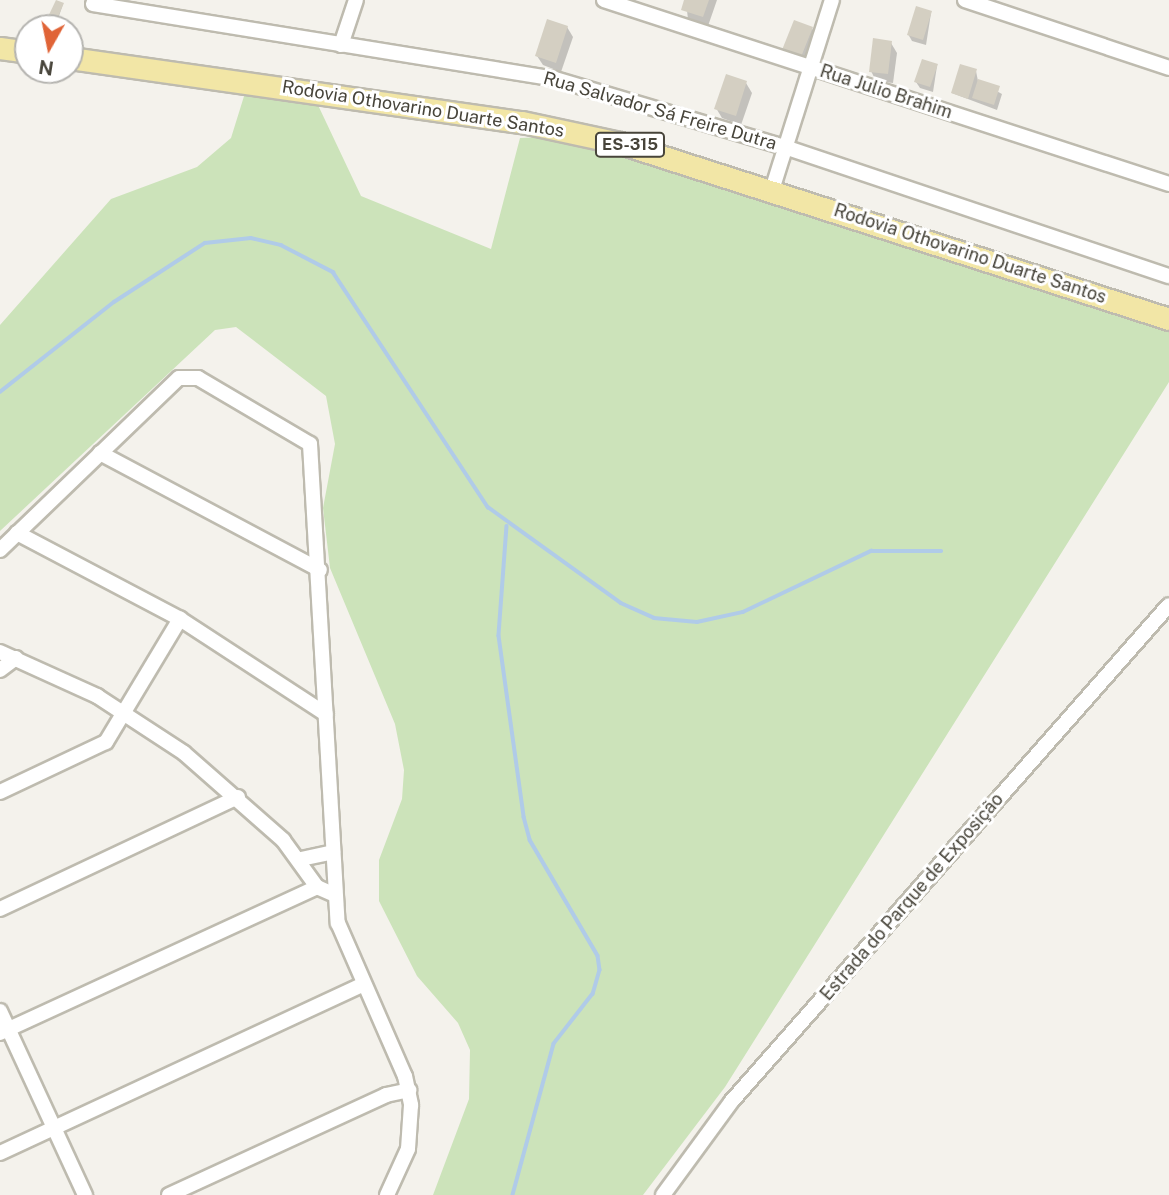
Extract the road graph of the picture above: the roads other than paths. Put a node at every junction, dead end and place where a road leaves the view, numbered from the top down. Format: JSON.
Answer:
{"nodes":[{"id":1,"x":356,"y":0,"type":"edge"},
{"id":2,"x":604,"y":0,"type":"edge"},
{"id":3,"x":832,"y":0,"type":"edge"},
{"id":4,"x":965,"y":0,"type":"edge"},
{"id":5,"x":93,"y":4,"type":"dead end"},
{"id":6,"x":341,"y":45,"type":"junction"},
{"id":7,"x":84,"y":60,"type":"edge"},
{"id":8,"x":810,"y":68,"type":"junction"},
{"id":9,"x":1169,"y":68,"type":"edge"},
{"id":10,"x":785,"y":147,"type":"junction"},
{"id":11,"x":1169,"y":184,"type":"edge"},
{"id":12,"x":772,"y":190,"type":"junction"},
{"id":13,"x":1169,"y":276,"type":"edge"},
{"id":14,"x":1169,"y":319,"type":"edge"},
{"id":15,"x":100,"y":453,"type":"junction"},
{"id":16,"x":17,"y":533,"type":"junction"},
{"id":17,"x":0,"y":550,"type":"edge"},
{"id":18,"x":320,"y":569,"type":"junction"},
{"id":19,"x":1169,"y":605,"type":"edge"},
{"id":20,"x":180,"y":619,"type":"junction"},
{"id":21,"x":0,"y":652,"type":"edge"},
{"id":22,"x":16,"y":658,"type":"junction"},
{"id":23,"x":0,"y":670,"type":"edge"},
{"id":24,"x":126,"y":713,"type":"junction"},
{"id":25,"x":326,"y":714,"type":"junction"},
{"id":26,"x":0,"y":792,"type":"edge"},
{"id":27,"x":238,"y":797,"type":"junction"},
{"id":28,"x":333,"y":852,"type":"junction"},
{"id":29,"x":301,"y":859,"type":"junction"},
{"id":30,"x":317,"y":887,"type":"junction"},
{"id":31,"x":335,"y":895,"type":"junction"},
{"id":32,"x":0,"y":909,"type":"edge"},
{"id":33,"x":364,"y":984,"type":"junction"},
{"id":34,"x":0,"y":1011,"type":"edge"},
{"id":35,"x":4,"y":1031,"type":"edge"},
{"id":36,"x":409,"y":1090,"type":"junction"},
{"id":37,"x":54,"y":1128,"type":"junction"},
{"id":38,"x":0,"y":1153,"type":"edge"},
{"id":39,"x":85,"y":1195,"type":"edge"},
{"id":40,"x":169,"y":1195,"type":"edge"},
{"id":41,"x":387,"y":1195,"type":"edge"},
{"id":42,"x":663,"y":1195,"type":"edge"}],
"edges":[{"from":1,"to":6,"type":"street"},
{"from":2,"to":8,"type":"street","name":"Rua Julio Brahim"},
{"from":3,"to":8,"type":"street"},
{"from":4,"to":9,"type":"street"},
{"from":5,"to":6,"type":"street","name":"Rua Salvador Sá Freire Dutra"},
{"from":6,"to":10,"type":"street","name":"Rua Salvador Sá Freire Dutra"},
{"from":7,"to":12,"type":"main road","name":"Rodovia Othovarino Duarte Santos","number":"ES-315"},
{"from":8,"to":10,"type":"street"},
{"from":8,"to":11,"type":"street","name":"Rua Julio Brahim"},
{"from":10,"to":12,"type":"street"},
{"from":10,"to":13,"type":"street","name":"Rua Salvador Sá Freire Dutra"},
{"from":12,"to":14,"type":"main road","name":"Rodovia Othovarino Duarte Santos","number":"ES-315"},
{"from":15,"to":16,"type":"street"},
{"from":15,"to":18,"type":"street"},
{"from":15,"to":18,"type":"street"},
{"from":16,"to":17,"type":"street"},
{"from":16,"to":20,"type":"street"},
{"from":18,"to":25,"type":"street"},
{"from":19,"to":42,"type":"street","name":"Estrada do Parque de Exposição"},
{"from":20,"to":24,"type":"street"},
{"from":20,"to":25,"type":"street"},
{"from":21,"to":22,"type":"street"},
{"from":22,"to":23,"type":"street"},
{"from":22,"to":24,"type":"street"},
{"from":24,"to":26,"type":"street"},
{"from":24,"to":27,"type":"street"},
{"from":25,"to":28,"type":"street"},
{"from":27,"to":29,"type":"street"},
{"from":27,"to":32,"type":"street"},
{"from":28,"to":29,"type":"street"},
{"from":28,"to":31,"type":"street"},
{"from":29,"to":30,"type":"street"},
{"from":30,"to":31,"type":"street"},
{"from":30,"to":35,"type":"street"},
{"from":31,"to":33,"type":"street"},
{"from":33,"to":36,"type":"street"},
{"from":33,"to":37,"type":"street"},
{"from":34,"to":35,"type":"street"},
{"from":35,"to":37,"type":"street"},
{"from":36,"to":40,"type":"street"},
{"from":36,"to":41,"type":"street"},
{"from":37,"to":38,"type":"street"},
{"from":37,"to":39,"type":"street"}]}
